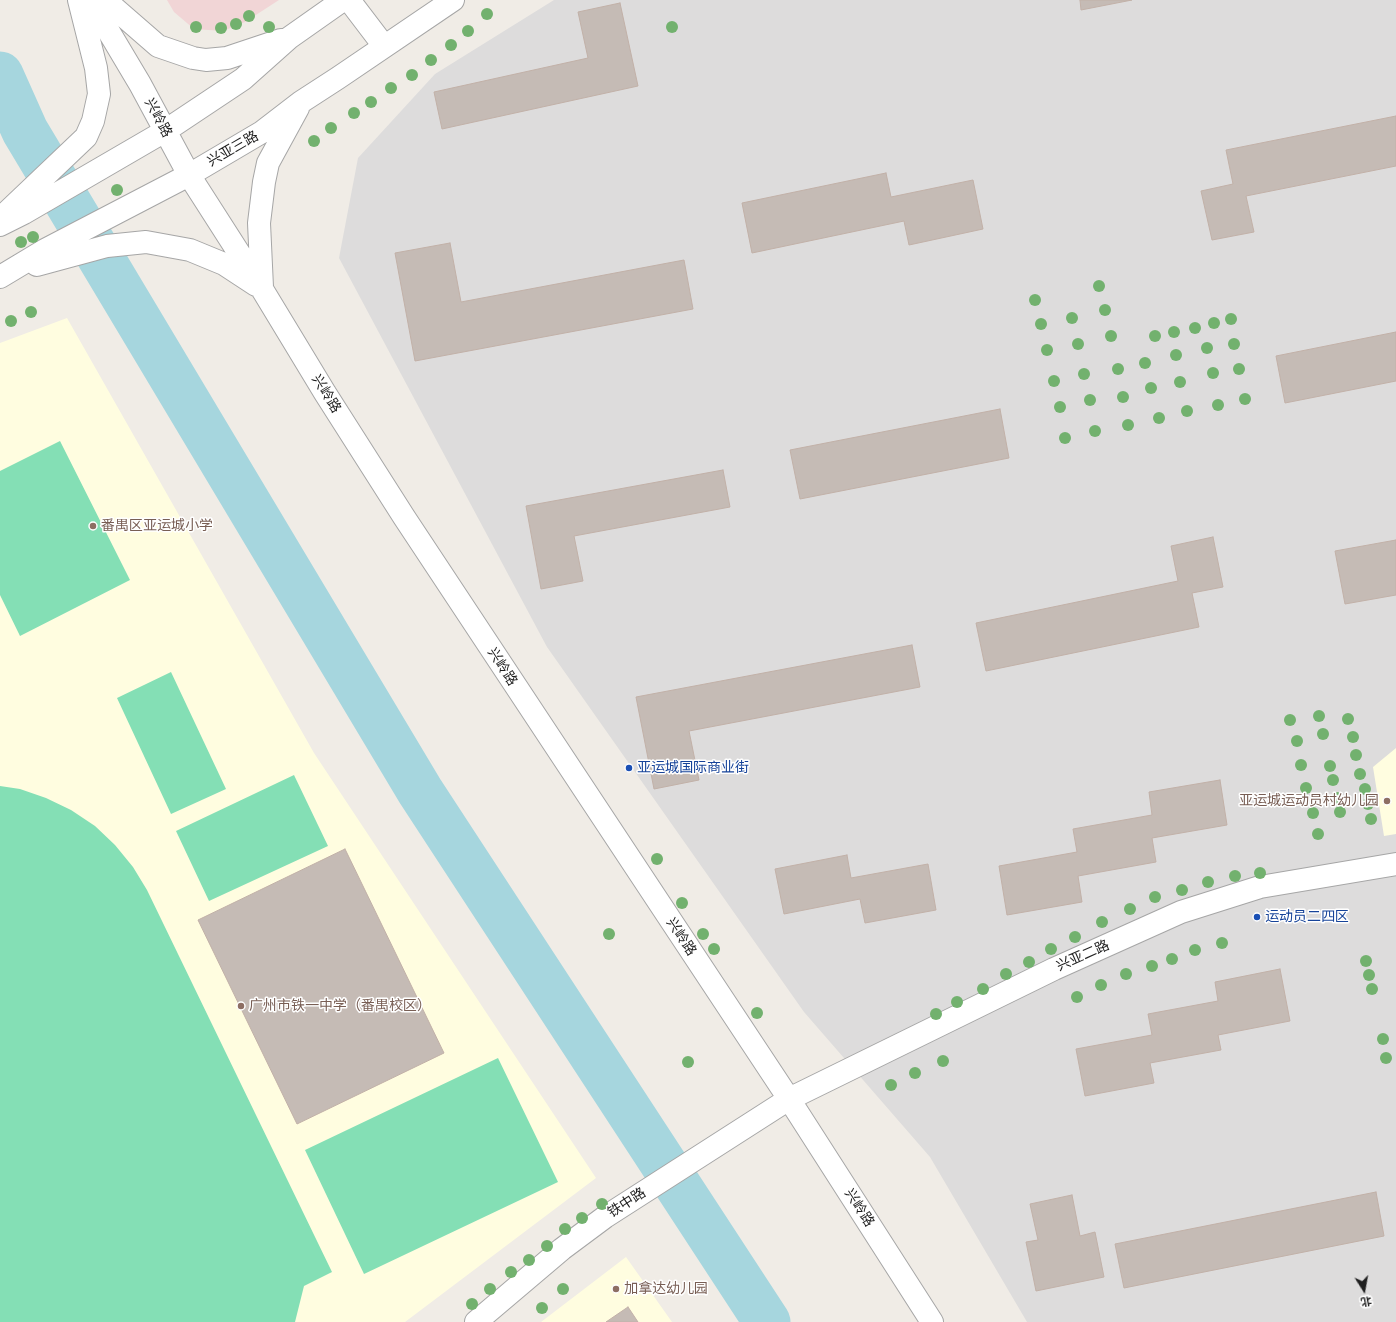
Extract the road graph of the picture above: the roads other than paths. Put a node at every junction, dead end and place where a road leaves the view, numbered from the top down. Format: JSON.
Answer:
{"nodes":[{"id":1,"x":78,"y":0,"type":"edge"},
{"id":2,"x":90,"y":0,"type":"edge"},
{"id":3,"x":105,"y":0,"type":"edge"},
{"id":4,"x":343,"y":0,"type":"edge"},
{"id":5,"x":349,"y":0,"type":"edge"},
{"id":6,"x":453,"y":0,"type":"edge"},
{"id":7,"x":290,"y":38,"type":"junction"},
{"id":8,"x":384,"y":46,"type":"junction"},
{"id":9,"x":301,"y":102,"type":"junction"},
{"id":10,"x":164,"y":131,"type":"junction"},
{"id":11,"x":189,"y":175,"type":"junction"},
{"id":12,"x":20,"y":207,"type":"junction"},
{"id":13,"x":0,"y":220,"type":"edge"},
{"id":14,"x":0,"y":225,"type":"edge"},
{"id":15,"x":49,"y":255,"type":"junction"},
{"id":16,"x":5,"y":274,"type":"edge"},
{"id":17,"x":262,"y":289,"type":"junction"},
{"id":18,"x":1396,"y":864,"type":"edge"},
{"id":19,"x":788,"y":1099,"type":"junction"},
{"id":20,"x":476,"y":1322,"type":"edge"},
{"id":21,"x":932,"y":1322,"type":"edge"}],
"edges":[{"from":1,"to":12,"type":"street"},
{"from":2,"to":10,"type":"street","name":"兴岭路"},
{"from":3,"to":7,"type":"street"},
{"from":4,"to":7,"type":"street"},
{"from":5,"to":8,"type":"street"},
{"from":6,"to":8,"type":"street","name":"兴亚三路"},
{"from":7,"to":10,"type":"street"},
{"from":8,"to":9,"type":"street","name":"兴亚三路"},
{"from":9,"to":11,"type":"street","name":"兴亚三路"},
{"from":9,"to":17,"type":"street"},
{"from":10,"to":11,"type":"street","name":"兴岭路"},
{"from":10,"to":12,"type":"street"},
{"from":11,"to":15,"type":"street","name":"兴亚三路"},
{"from":11,"to":17,"type":"street","name":"兴岭路"},
{"from":12,"to":13,"type":"street"},
{"from":12,"to":14,"type":"street"},
{"from":15,"to":16,"type":"street"},
{"from":15,"to":17,"type":"street"},
{"from":17,"to":19,"type":"street","name":"兴岭路"},
{"from":18,"to":19,"type":"street","name":"兴亚二路"},
{"from":19,"to":20,"type":"street","name":"铁中路"},
{"from":19,"to":21,"type":"street","name":"兴岭路"}]}
